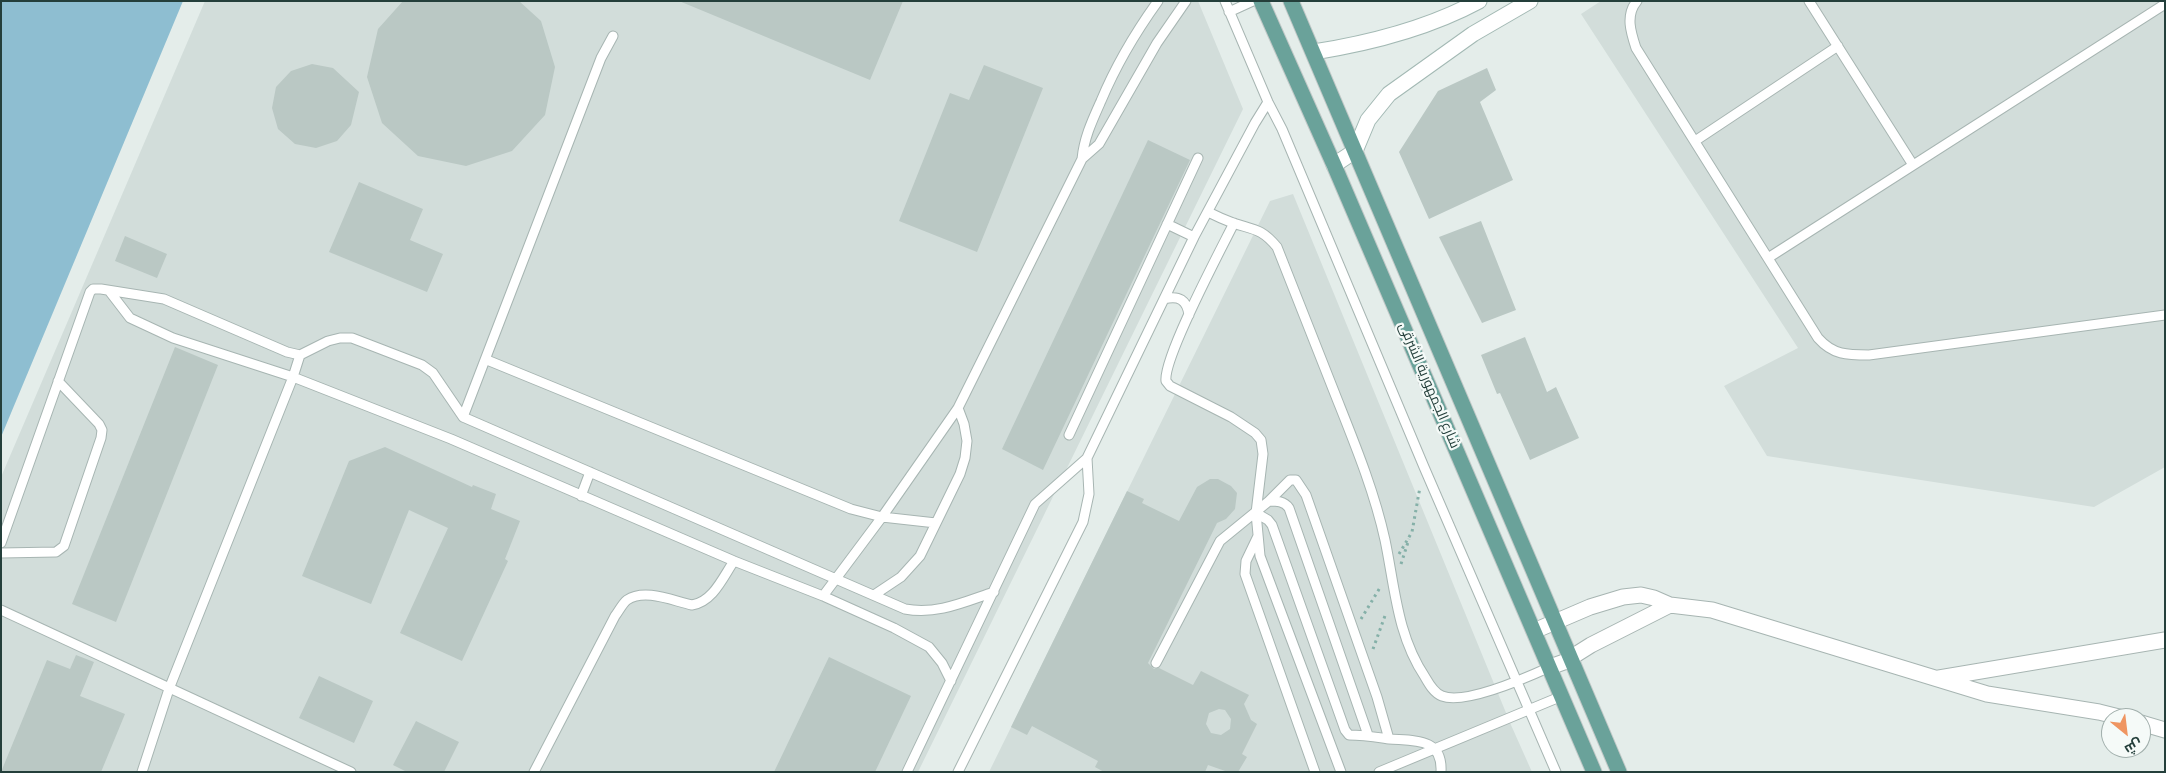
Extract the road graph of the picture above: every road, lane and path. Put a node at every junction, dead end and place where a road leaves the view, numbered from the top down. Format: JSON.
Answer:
{"nodes":[{"id":1,"x":1158,"y":1,"type":"edge"},
{"id":2,"x":1186,"y":1,"type":"edge"},
{"id":3,"x":1224,"y":1,"type":"edge"},
{"id":4,"x":1253,"y":1,"type":"edge"},
{"id":5,"x":1479,"y":1,"type":"edge"},
{"id":6,"x":1530,"y":1,"type":"edge"},
{"id":7,"x":1636,"y":1,"type":"edge"},
{"id":8,"x":1809,"y":1,"type":"edge"},
{"id":9,"x":1291,"y":2,"type":"edge"},
{"id":10,"x":2165,"y":4,"type":"edge"},
{"id":11,"x":1264,"y":8,"type":"edge"},
{"id":12,"x":1229,"y":12,"type":"junction"},
{"id":13,"x":613,"y":36,"type":"dead end"},
{"id":14,"x":1838,"y":46,"type":"junction"},
{"id":15,"x":1314,"y":52,"type":"junction"},
{"id":16,"x":1268,"y":102,"type":"junction"},
{"id":17,"x":1695,"y":141,"type":"junction"},
{"id":18,"x":1355,"y":151,"type":"junction"},
{"id":19,"x":1198,"y":158,"type":"dead end"},
{"id":20,"x":1082,"y":159,"type":"junction"},
{"id":21,"x":1334,"y":165,"type":"junction"},
{"id":22,"x":1913,"y":165,"type":"junction"},
{"id":23,"x":1208,"y":212,"type":"junction"},
{"id":24,"x":1234,"y":223,"type":"junction"},
{"id":25,"x":1167,"y":224,"type":"junction"},
{"id":26,"x":1194,"y":237,"type":"junction"},
{"id":27,"x":1768,"y":258,"type":"junction"},
{"id":28,"x":110,"y":292,"type":"junction"},
{"id":29,"x":1164,"y":299,"type":"junction"},
{"id":30,"x":1189,"y":315,"type":"junction"},
{"id":31,"x":2165,"y":315,"type":"edge"},
{"id":32,"x":300,"y":355,"type":"junction"},
{"id":33,"x":487,"y":360,"type":"junction"},
{"id":34,"x":293,"y":377,"type":"junction"},
{"id":35,"x":58,"y":381,"type":"junction"},
{"id":36,"x":958,"y":408,"type":"junction"},
{"id":37,"x":463,"y":417,"type":"junction"},
{"id":38,"x":1069,"y":435,"type":"dead end"},
{"id":39,"x":1087,"y":458,"type":"junction"},
{"id":40,"x":590,"y":472,"type":"junction"},
{"id":41,"x":581,"y":496,"type":"junction"},
{"id":42,"x":1269,"y":501,"type":"junction"},
{"id":43,"x":1256,"y":513,"type":"junction"},
{"id":44,"x":882,"y":517,"type":"junction"},
{"id":45,"x":936,"y":523,"type":"junction"},
{"id":46,"x":1258,"y":536,"type":"junction"},
{"id":47,"x":1,"y":543,"type":"edge"},
{"id":48,"x":1,"y":554,"type":"edge"},
{"id":49,"x":734,"y":561,"type":"junction"},
{"id":50,"x":836,"y":579,"type":"junction"},
{"id":51,"x":994,"y":592,"type":"junction"},
{"id":52,"x":874,"y":594,"type":"junction"},
{"id":53,"x":823,"y":596,"type":"junction"},
{"id":54,"x":1670,"y":605,"type":"junction"},
{"id":55,"x":1,"y":610,"type":"edge"},
{"id":56,"x":1555,"y":622,"type":"junction"},
{"id":57,"x":1534,"y":631,"type":"junction"},
{"id":58,"x":2165,"y":640,"type":"edge"},
{"id":59,"x":1570,"y":658,"type":"junction"},
{"id":60,"x":1156,"y":663,"type":"dead end"},
{"id":61,"x":1550,"y":667,"type":"junction"},
{"id":62,"x":1936,"y":678,"type":"junction"},
{"id":63,"x":951,"y":681,"type":"junction"},
{"id":64,"x":1517,"y":682,"type":"junction"},
{"id":65,"x":169,"y":689,"type":"junction"},
{"id":66,"x":1562,"y":696,"type":"junction"},
{"id":67,"x":1529,"y":710,"type":"junction"},
{"id":68,"x":2101,"y":712,"type":"edge"},
{"id":69,"x":2151,"y":726,"type":"edge"},
{"id":70,"x":2165,"y":730,"type":"edge"},
{"id":71,"x":1368,"y":735,"type":"junction"},
{"id":72,"x":1389,"y":739,"type":"junction"},
{"id":73,"x":1434,"y":750,"type":"junction"},
{"id":74,"x":142,"y":772,"type":"edge"},
{"id":75,"x":351,"y":772,"type":"edge"},
{"id":76,"x":534,"y":772,"type":"edge"},
{"id":77,"x":907,"y":772,"type":"edge"},
{"id":78,"x":958,"y":772,"type":"edge"},
{"id":79,"x":1315,"y":772,"type":"edge"},
{"id":80,"x":1341,"y":772,"type":"edge"},
{"id":81,"x":1379,"y":772,"type":"edge"},
{"id":82,"x":1441,"y":772,"type":"edge"},
{"id":83,"x":1556,"y":772,"type":"edge"},
{"id":84,"x":1594,"y":772,"type":"edge"},
{"id":85,"x":1619,"y":772,"type":"edge"}],
"edges":[{"from":1,"to":20,"type":"lane"},
{"from":2,"to":20,"type":"lane"},
{"from":3,"to":12,"type":"lane"},
{"from":4,"to":12,"type":"lane"},
{"from":5,"to":15,"type":"street"},
{"from":6,"to":18,"type":"street"},
{"from":7,"to":17,"type":"lane"},
{"from":8,"to":14,"type":"lane"},
{"from":9,"to":11,"type":"main road"},
{"from":9,"to":15,"type":"main road","name":"شارع الجمهورية الشرقى"},
{"from":10,"to":22,"type":"lane"},
{"from":11,"to":21,"type":"main road","name":"شارع الجمهورية الشرقى"},
{"from":12,"to":16,"type":"lane"},
{"from":13,"to":33,"type":"lane"},
{"from":14,"to":17,"type":"lane"},
{"from":14,"to":22,"type":"lane"},
{"from":15,"to":18,"type":"main road","name":"شارع الجمهورية الشرقى"},
{"from":16,"to":23,"type":"lane"},
{"from":16,"to":64,"type":"lane"},
{"from":17,"to":27,"type":"lane"},
{"from":18,"to":21,"type":"street"},
{"from":18,"to":56,"type":"main road","name":"شارع الجمهورية الشرقى"},
{"from":19,"to":25,"type":"lane"},
{"from":20,"to":36,"type":"lane"},
{"from":21,"to":57,"type":"main road","name":"شارع الجمهورية الشرقى"},
{"from":22,"to":27,"type":"lane"},
{"from":23,"to":24,"type":"lane"},
{"from":23,"to":26,"type":"lane"},
{"from":24,"to":30,"type":"lane"},
{"from":24,"to":64,"type":"lane"},
{"from":25,"to":26,"type":"lane"},
{"from":25,"to":38,"type":"lane"},
{"from":26,"to":29,"type":"lane"},
{"from":27,"to":31,"type":"lane"},
{"from":28,"to":32,"type":"lane"},
{"from":28,"to":34,"type":"lane"},
{"from":28,"to":35,"type":"lane"},
{"from":29,"to":30,"type":"lane"},
{"from":29,"to":39,"type":"lane"},
{"from":30,"to":43,"type":"lane"},
{"from":32,"to":34,"type":"lane"},
{"from":32,"to":37,"type":"lane"},
{"from":33,"to":37,"type":"lane"},
{"from":33,"to":44,"type":"lane"},
{"from":34,"to":41,"type":"lane"},
{"from":34,"to":65,"type":"lane"},
{"from":35,"to":47,"type":"lane"},
{"from":35,"to":48,"type":"lane"},
{"from":36,"to":44,"type":"lane"},
{"from":36,"to":45,"type":"lane"},
{"from":37,"to":40,"type":"lane"},
{"from":39,"to":51,"type":"lane"},
{"from":39,"to":78,"type":"lane"},
{"from":40,"to":41,"type":"lane"},
{"from":40,"to":50,"type":"lane"},
{"from":41,"to":49,"type":"lane"},
{"from":42,"to":43,"type":"lane"},
{"from":42,"to":71,"type":"lane"},
{"from":42,"to":72,"type":"lane"},
{"from":43,"to":46,"type":"lane"},
{"from":43,"to":60,"type":"lane"},
{"from":43,"to":71,"type":"lane"},
{"from":44,"to":45,"type":"lane"},
{"from":44,"to":50,"type":"lane"},
{"from":45,"to":52,"type":"lane"},
{"from":46,"to":79,"type":"lane"},
{"from":46,"to":80,"type":"lane"},
{"from":49,"to":53,"type":"lane"},
{"from":49,"to":76,"type":"lane"},
{"from":50,"to":52,"type":"lane"},
{"from":50,"to":53,"type":"lane"},
{"from":51,"to":52,"type":"lane"},
{"from":51,"to":63,"type":"lane"},
{"from":53,"to":63,"type":"lane"},
{"from":54,"to":56,"type":"street"},
{"from":54,"to":59,"type":"street"},
{"from":54,"to":62,"type":"street"},
{"from":55,"to":65,"type":"lane"},
{"from":56,"to":57,"type":"street"},
{"from":56,"to":59,"type":"main road","name":"شارع الجمهورية الشرقى"},
{"from":57,"to":61,"type":"main road","name":"شارع الجمهورية الشرقى"},
{"from":58,"to":62,"type":"street"},
{"from":59,"to":61,"type":"street"},
{"from":59,"to":85,"type":"main road","name":"شارع الجمهورية الشرقى"},
{"from":61,"to":64,"type":"lane"},
{"from":61,"to":66,"type":"main road","name":"شارع الجمهورية الشرقى"},
{"from":62,"to":68,"type":"street"},
{"from":63,"to":77,"type":"lane"},
{"from":64,"to":67,"type":"lane"},
{"from":65,"to":74,"type":"lane"},
{"from":65,"to":75,"type":"lane"},
{"from":66,"to":67,"type":"lane"},
{"from":66,"to":84,"type":"main road","name":"شارع الجمهورية الشرقى"},
{"from":67,"to":73,"type":"lane"},
{"from":67,"to":83,"type":"lane"},
{"from":69,"to":70,"type":"street"},
{"from":71,"to":72,"type":"lane"},
{"from":72,"to":73,"type":"lane"},
{"from":73,"to":81,"type":"lane"},
{"from":73,"to":82,"type":"lane"}]}
